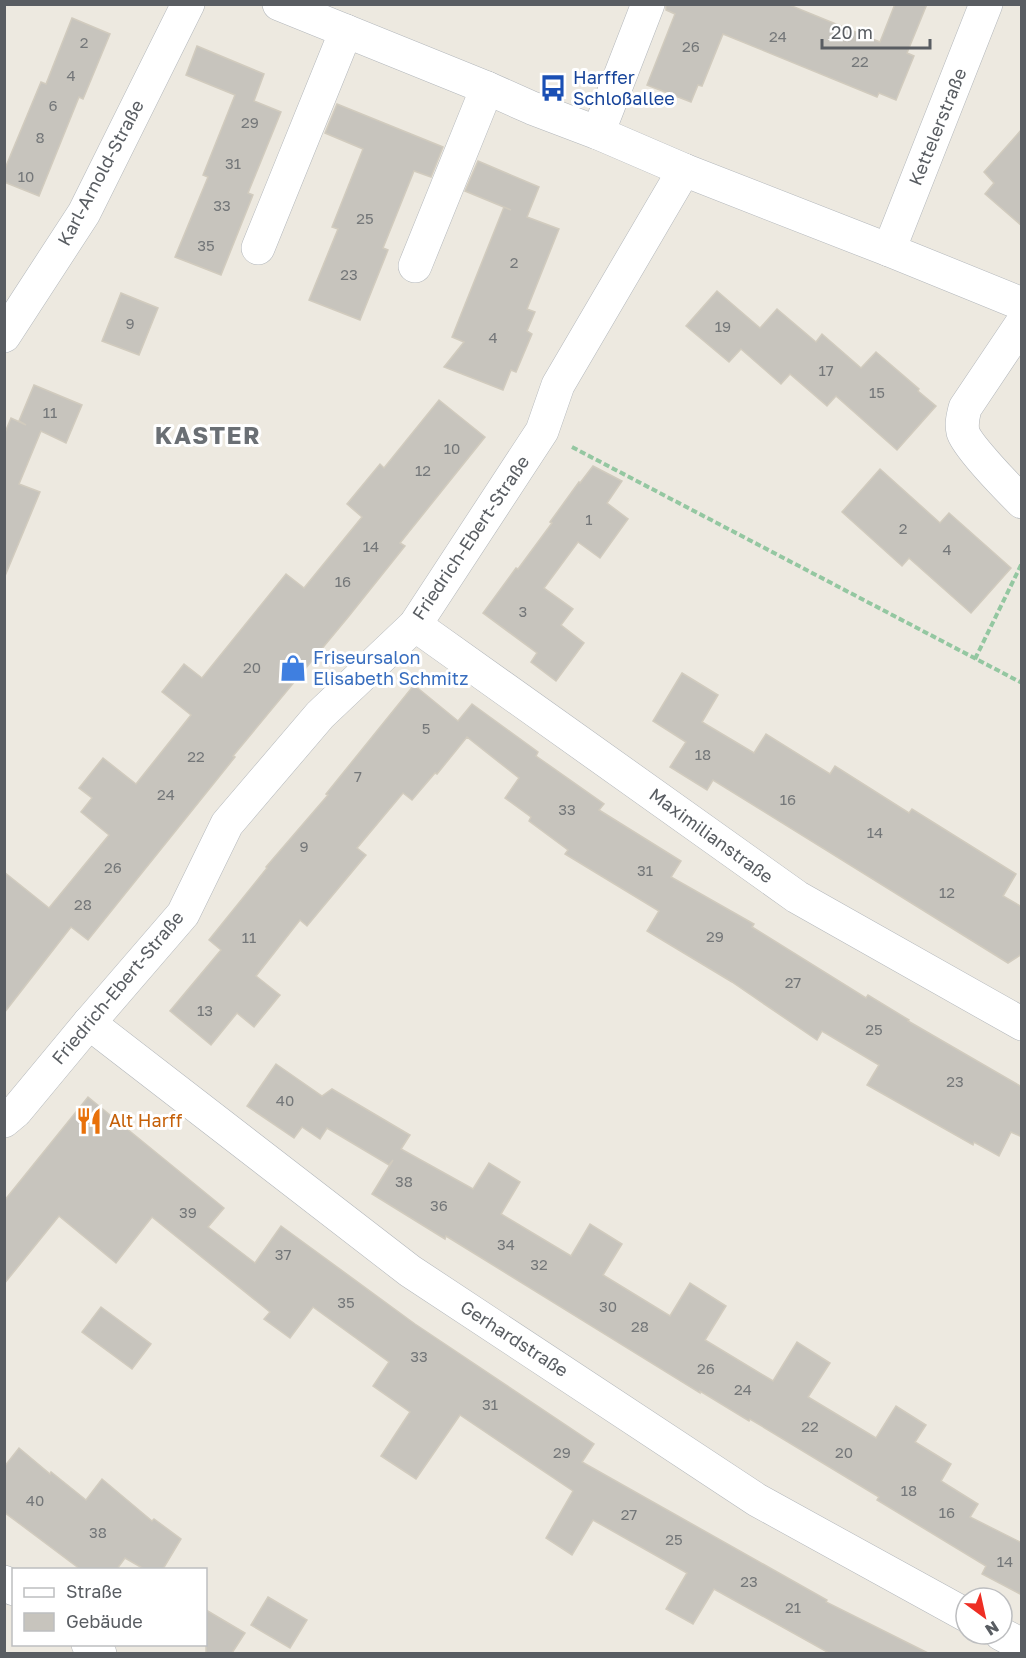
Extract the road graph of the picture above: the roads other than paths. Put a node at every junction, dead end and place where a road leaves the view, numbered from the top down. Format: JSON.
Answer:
{"nodes":[{"id":1,"x":188,"y":4,"type":"edge"},
{"id":2,"x":279,"y":4,"type":"edge"},
{"id":3,"x":648,"y":4,"type":"edge"},
{"id":4,"x":986,"y":4,"type":"edge"},
{"id":5,"x":346,"y":31,"type":"junction"},
{"id":6,"x":487,"y":87,"type":"junction"},
{"id":7,"x":598,"y":133,"type":"junction"},
{"id":8,"x":684,"y":170,"type":"junction"},
{"id":9,"x":258,"y":248,"type":"dead end"},
{"id":10,"x":889,"y":250,"type":"junction"},
{"id":11,"x":415,"y":266,"type":"dead end"},
{"id":12,"x":1022,"y":304,"type":"edge"},
{"id":13,"x":1022,"y":323,"type":"edge"},
{"id":14,"x":4,"y":336,"type":"edge"},
{"id":15,"x":1022,"y":502,"type":"edge"},
{"id":16,"x":415,"y":625,"type":"junction"},
{"id":17,"x":89,"y":1023,"type":"junction"},
{"id":18,"x":1022,"y":1024,"type":"edge"},
{"id":19,"x":4,"y":1120,"type":"edge"},
{"id":20,"x":954,"y":1608,"type":"edge"}],
"edges":[{"from":1,"to":14,"type":"street","name":"Karl-Arnold-Straße"},
{"from":2,"to":5,"type":"street"},
{"from":3,"to":7,"type":"street"},
{"from":4,"to":10,"type":"street","name":"Kettelerstraße"},
{"from":5,"to":6,"type":"street"},
{"from":5,"to":9,"type":"street"},
{"from":6,"to":7,"type":"street"},
{"from":6,"to":11,"type":"street"},
{"from":7,"to":8,"type":"street"},
{"from":8,"to":10,"type":"street"},
{"from":8,"to":16,"type":"street","name":"Friedrich-Ebert-Straße"},
{"from":10,"to":12,"type":"street"},
{"from":13,"to":15,"type":"street"},
{"from":16,"to":17,"type":"street","name":"Friedrich-Ebert-Straße"},
{"from":16,"to":18,"type":"street","name":"Maximilianstraße"},
{"from":17,"to":19,"type":"street","name":"Friedrich-Ebert-Straße"},
{"from":17,"to":20,"type":"street","name":"Gerhardstraße"}]}
